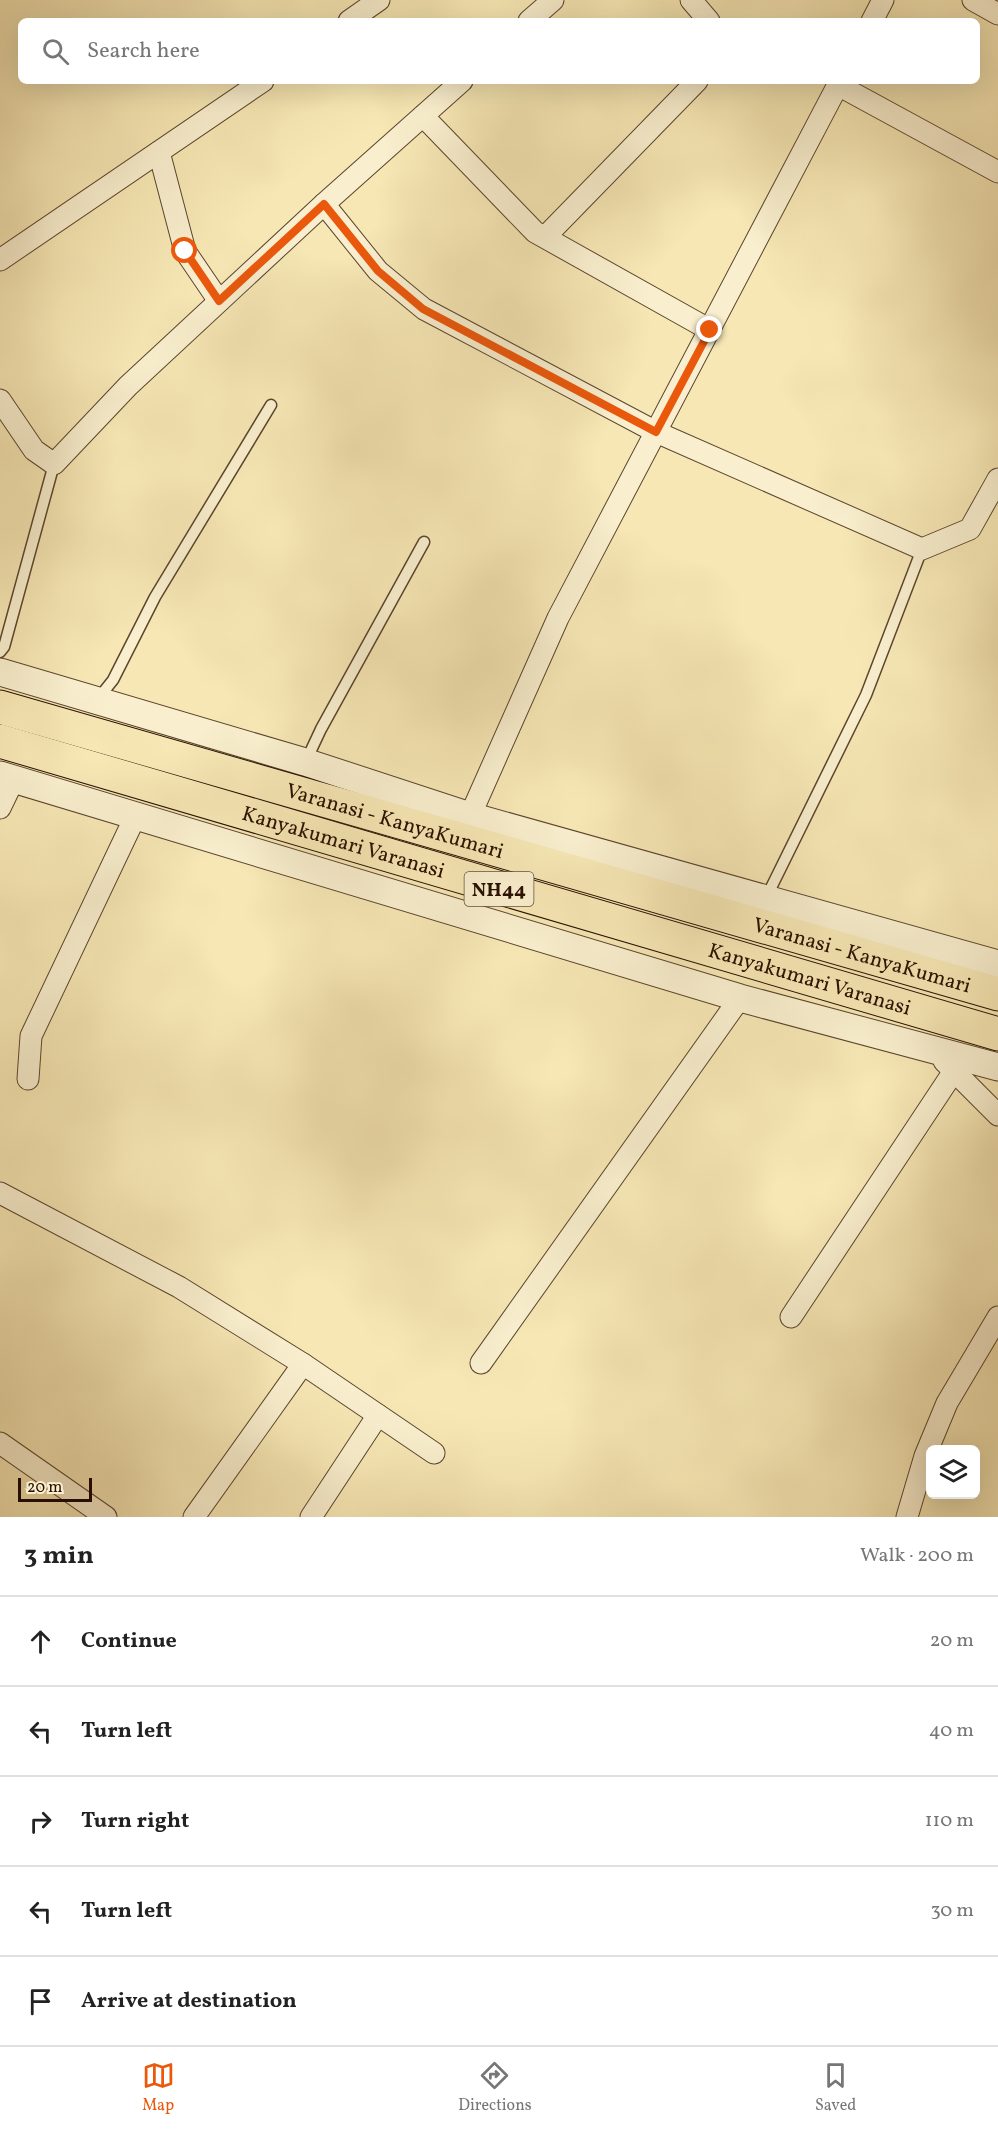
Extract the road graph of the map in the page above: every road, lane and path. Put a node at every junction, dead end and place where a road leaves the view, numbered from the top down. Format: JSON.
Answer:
{"nodes":[{"id":1,"x":379,"y":0,"type":"edge"},
{"id":2,"x":553,"y":0,"type":"edge"},
{"id":3,"x":691,"y":0,"type":"edge"},
{"id":4,"x":883,"y":0,"type":"edge"},
{"id":5,"x":974,"y":0,"type":"edge"},
{"id":6,"x":998,"y":14,"type":"edge"},
{"id":7,"x":353,"y":18,"type":"edge"},
{"id":8,"x":532,"y":18,"type":"edge"},
{"id":9,"x":706,"y":18,"type":"edge"},
{"id":10,"x":874,"y":18,"type":"edge"},
{"id":11,"x":259,"y":84,"type":"edge"},
{"id":12,"x":459,"y":84,"type":"edge"},
{"id":13,"x":694,"y":84,"type":"edge"},
{"id":14,"x":838,"y":84,"type":"edge"},
{"id":15,"x":841,"y":84,"type":"edge"},
{"id":16,"x":423,"y":116,"type":"junction"},
{"id":17,"x":159,"y":152,"type":"junction"},
{"id":18,"x":998,"y":172,"type":"edge"},
{"id":19,"x":324,"y":204,"type":"junction"},
{"id":20,"x":545,"y":237,"type":"junction"},
{"id":21,"x":0,"y":260,"type":"edge"},
{"id":22,"x":219,"y":301,"type":"junction"},
{"id":23,"x":710,"y":330,"type":"junction"},
{"id":24,"x":0,"y":400,"type":"edge"},
{"id":25,"x":271,"y":405,"type":"dead end"},
{"id":26,"x":656,"y":432,"type":"junction"},
{"id":27,"x":54,"y":465,"type":"junction"},
{"id":28,"x":998,"y":479,"type":"edge"},
{"id":29,"x":424,"y":542,"type":"dead end"},
{"id":30,"x":922,"y":549,"type":"junction"},
{"id":31,"x":0,"y":652,"type":"edge"},
{"id":32,"x":0,"y":672,"type":"edge"},
{"id":33,"x":96,"y":700,"type":"junction"},
{"id":34,"x":0,"y":706,"type":"edge"},
{"id":35,"x":0,"y":741,"type":"edge"},
{"id":36,"x":305,"y":762,"type":"junction"},
{"id":37,"x":7,"y":777,"type":"edge"},
{"id":38,"x":0,"y":808,"type":"edge"},
{"id":39,"x":136,"y":815,"type":"junction"},
{"id":40,"x":470,"y":816,"type":"junction"},
{"id":41,"x":766,"y":899,"type":"junction"},
{"id":42,"x":998,"y":964,"type":"edge"},
{"id":43,"x":998,"y":994,"type":"edge"},
{"id":44,"x":740,"y":998,"type":"junction"},
{"id":45,"x":998,"y":1034,"type":"edge"},
{"id":46,"x":931,"y":1048,"type":"junction"},
{"id":47,"x":998,"y":1067,"type":"edge"},
{"id":48,"x":954,"y":1071,"type":"junction"},
{"id":49,"x":28,"y":1078,"type":"dead end"},
{"id":50,"x":998,"y":1115,"type":"edge"},
{"id":51,"x":0,"y":1193,"type":"edge"},
{"id":52,"x":791,"y":1317,"type":"dead end"},
{"id":53,"x":998,"y":1317,"type":"edge"},
{"id":54,"x":481,"y":1363,"type":"dead end"},
{"id":55,"x":303,"y":1364,"type":"junction"},
{"id":56,"x":378,"y":1415,"type":"junction"},
{"id":57,"x":0,"y":1443,"type":"edge"},
{"id":58,"x":434,"y":1453,"type":"dead end"},
{"id":59,"x":106,"y":1517,"type":"edge"},
{"id":60,"x":194,"y":1517,"type":"edge"},
{"id":61,"x":311,"y":1517,"type":"edge"},
{"id":62,"x":907,"y":1517,"type":"edge"}],
"edges":[{"from":1,"to":7,"type":"street"},
{"from":2,"to":8,"type":"street"},
{"from":3,"to":9,"type":"street"},
{"from":4,"to":10,"type":"street"},
{"from":5,"to":6,"type":"street"},
{"from":11,"to":17,"type":"street"},
{"from":12,"to":16,"type":"street"},
{"from":13,"to":20,"type":"street"},
{"from":14,"to":23,"type":"street"},
{"from":15,"to":18,"type":"street"},
{"from":16,"to":19,"type":"street"},
{"from":16,"to":20,"type":"street"},
{"from":17,"to":21,"type":"street"},
{"from":17,"to":22,"type":"street"},
{"from":19,"to":22,"type":"street"},
{"from":19,"to":26,"type":"street"},
{"from":20,"to":23,"type":"street"},
{"from":22,"to":27,"type":"street"},
{"from":23,"to":26,"type":"street"},
{"from":24,"to":27,"type":"street"},
{"from":25,"to":33,"type":"lane"},
{"from":26,"to":30,"type":"street"},
{"from":26,"to":40,"type":"street"},
{"from":27,"to":31,"type":"lane"},
{"from":28,"to":30,"type":"street"},
{"from":29,"to":36,"type":"lane"},
{"from":30,"to":41,"type":"lane"},
{"from":32,"to":33,"type":"street"},
{"from":33,"to":36,"type":"street"},
{"from":34,"to":43,"type":"highway","name":"Varanasi - KanyaKumari","number":"NH44"},
{"from":35,"to":45,"type":"highway","name":"Kanyakumari Varanasi","number":"NH44"},
{"from":36,"to":40,"type":"street"},
{"from":37,"to":38,"type":"street"},
{"from":37,"to":39,"type":"street"},
{"from":39,"to":44,"type":"street"},
{"from":39,"to":49,"type":"street"},
{"from":40,"to":41,"type":"street"},
{"from":41,"to":42,"type":"street"},
{"from":44,"to":46,"type":"street"},
{"from":44,"to":54,"type":"street"},
{"from":46,"to":47,"type":"street"},
{"from":46,"to":48,"type":"street"},
{"from":48,"to":50,"type":"street"},
{"from":48,"to":52,"type":"street"},
{"from":51,"to":55,"type":"street"},
{"from":53,"to":62,"type":"street"},
{"from":55,"to":56,"type":"street"},
{"from":55,"to":60,"type":"street"},
{"from":56,"to":58,"type":"street"},
{"from":56,"to":61,"type":"street"},
{"from":57,"to":59,"type":"street"}]}
